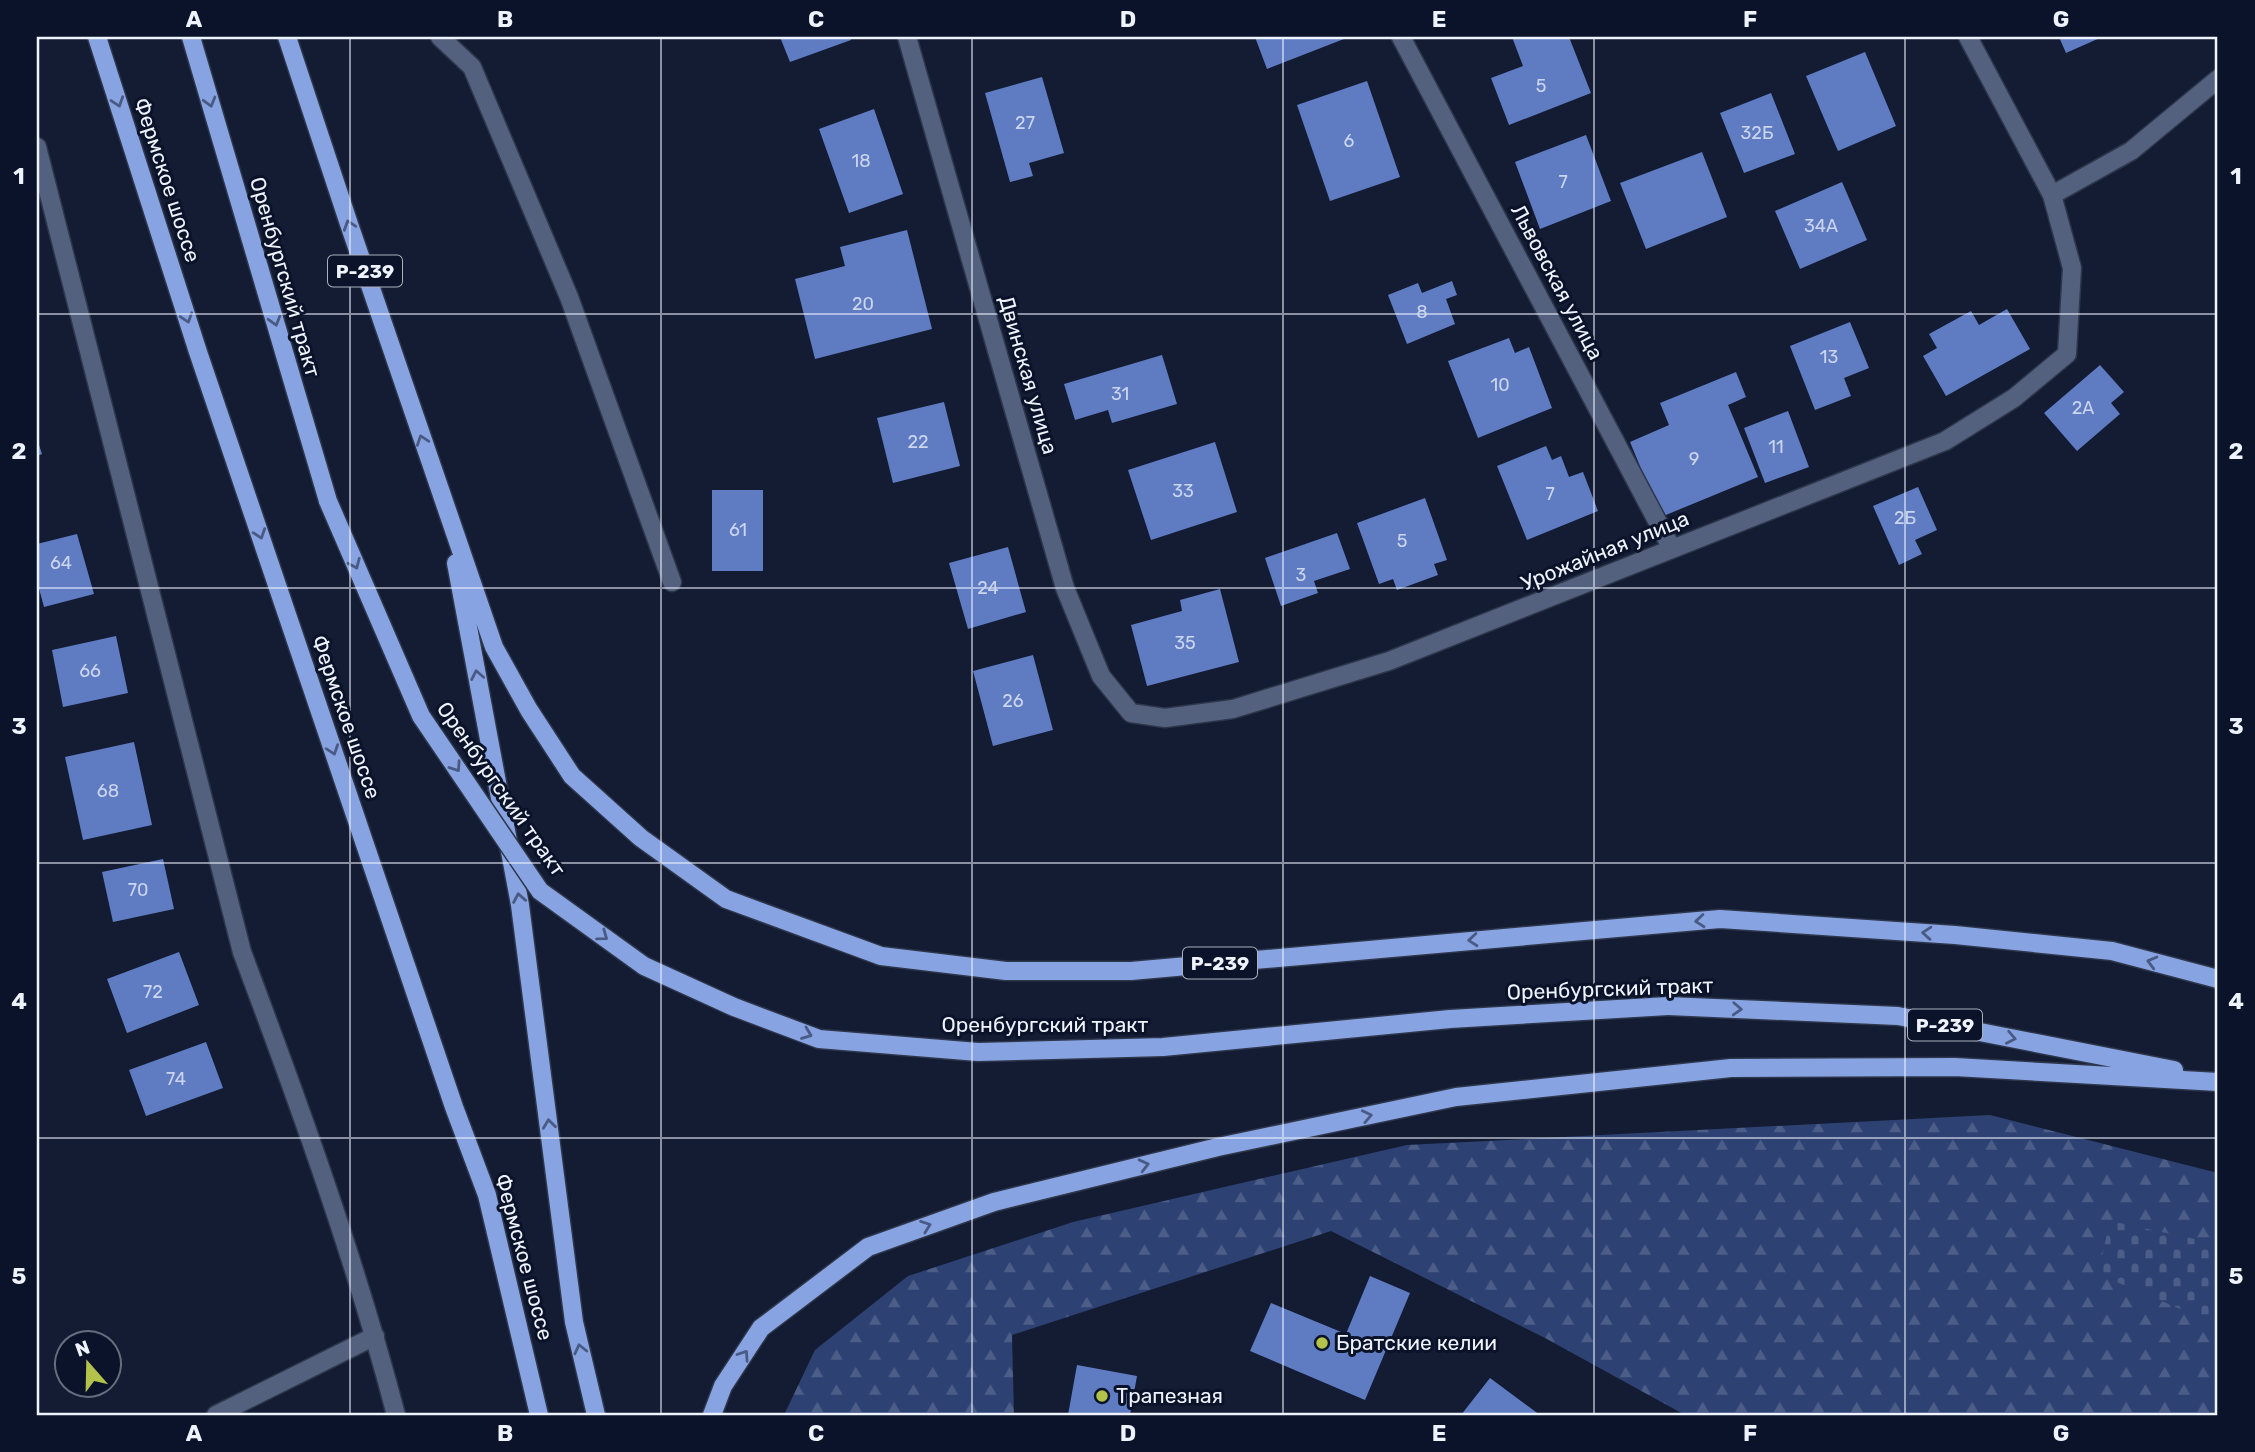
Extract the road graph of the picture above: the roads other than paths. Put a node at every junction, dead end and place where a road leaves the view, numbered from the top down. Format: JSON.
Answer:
{"nodes":[{"id":1,"x":97,"y":37,"type":"edge"},
{"id":2,"x":191,"y":37,"type":"edge"},
{"id":3,"x":287,"y":37,"type":"edge"},
{"id":4,"x":440,"y":37,"type":"edge"},
{"id":5,"x":907,"y":37,"type":"edge"},
{"id":6,"x":1401,"y":37,"type":"edge"},
{"id":7,"x":1968,"y":37,"type":"edge"},
{"id":8,"x":2218,"y":79,"type":"edge"},
{"id":9,"x":37,"y":147,"type":"edge"},
{"id":10,"x":2052,"y":195,"type":"junction"},
{"id":11,"x":444,"y":505,"type":"junction"},
{"id":12,"x":1672,"y":549,"type":"junction"},
{"id":13,"x":672,"y":582,"type":"dead end"},
{"id":14,"x":1131,"y":713,"type":"joint"},
{"id":15,"x":2218,"y":979,"type":"edge"},
{"id":16,"x":2218,"y":1080,"type":"edge"},
{"id":17,"x":375,"y":1336,"type":"junction"},
{"id":18,"x":216,"y":1415,"type":"edge"},
{"id":19,"x":396,"y":1415,"type":"edge"},
{"id":20,"x":539,"y":1415,"type":"edge"},
{"id":21,"x":596,"y":1415,"type":"edge"},
{"id":22,"x":712,"y":1415,"type":"edge"}],
"edges":[{"from":1,"to":20,"type":"main road","name":"Фермское шоссе","one_way":true},
{"from":2,"to":16,"type":"main road","name":"Оренбургский тракт","number":"Р-239","one_way":true,"bridge":true},
{"from":11,"to":3,"type":"main road","number":"Р-239","one_way":true},
{"from":4,"to":13,"type":"street"},
{"from":5,"to":14,"type":"street","name":"Двинская улица"},
{"from":6,"to":12,"type":"street","name":"Львовская улица"},
{"from":7,"to":10,"type":"street"},
{"from":8,"to":10,"type":"street"},
{"from":9,"to":17,"type":"street"},
{"from":10,"to":12,"type":"street","name":"Урожайная улица"},
{"from":15,"to":11,"type":"main road","number":"Р-239","one_way":true},
{"from":21,"to":11,"type":"main road","name":"Фермское шоссе","one_way":true},
{"from":12,"to":14,"type":"street","name":"Урожайная улица"},
{"from":22,"to":16,"type":"main road","name":"Оренбургский тракт","one_way":true},
{"from":17,"to":18,"type":"street"},
{"from":17,"to":19,"type":"street"}]}
